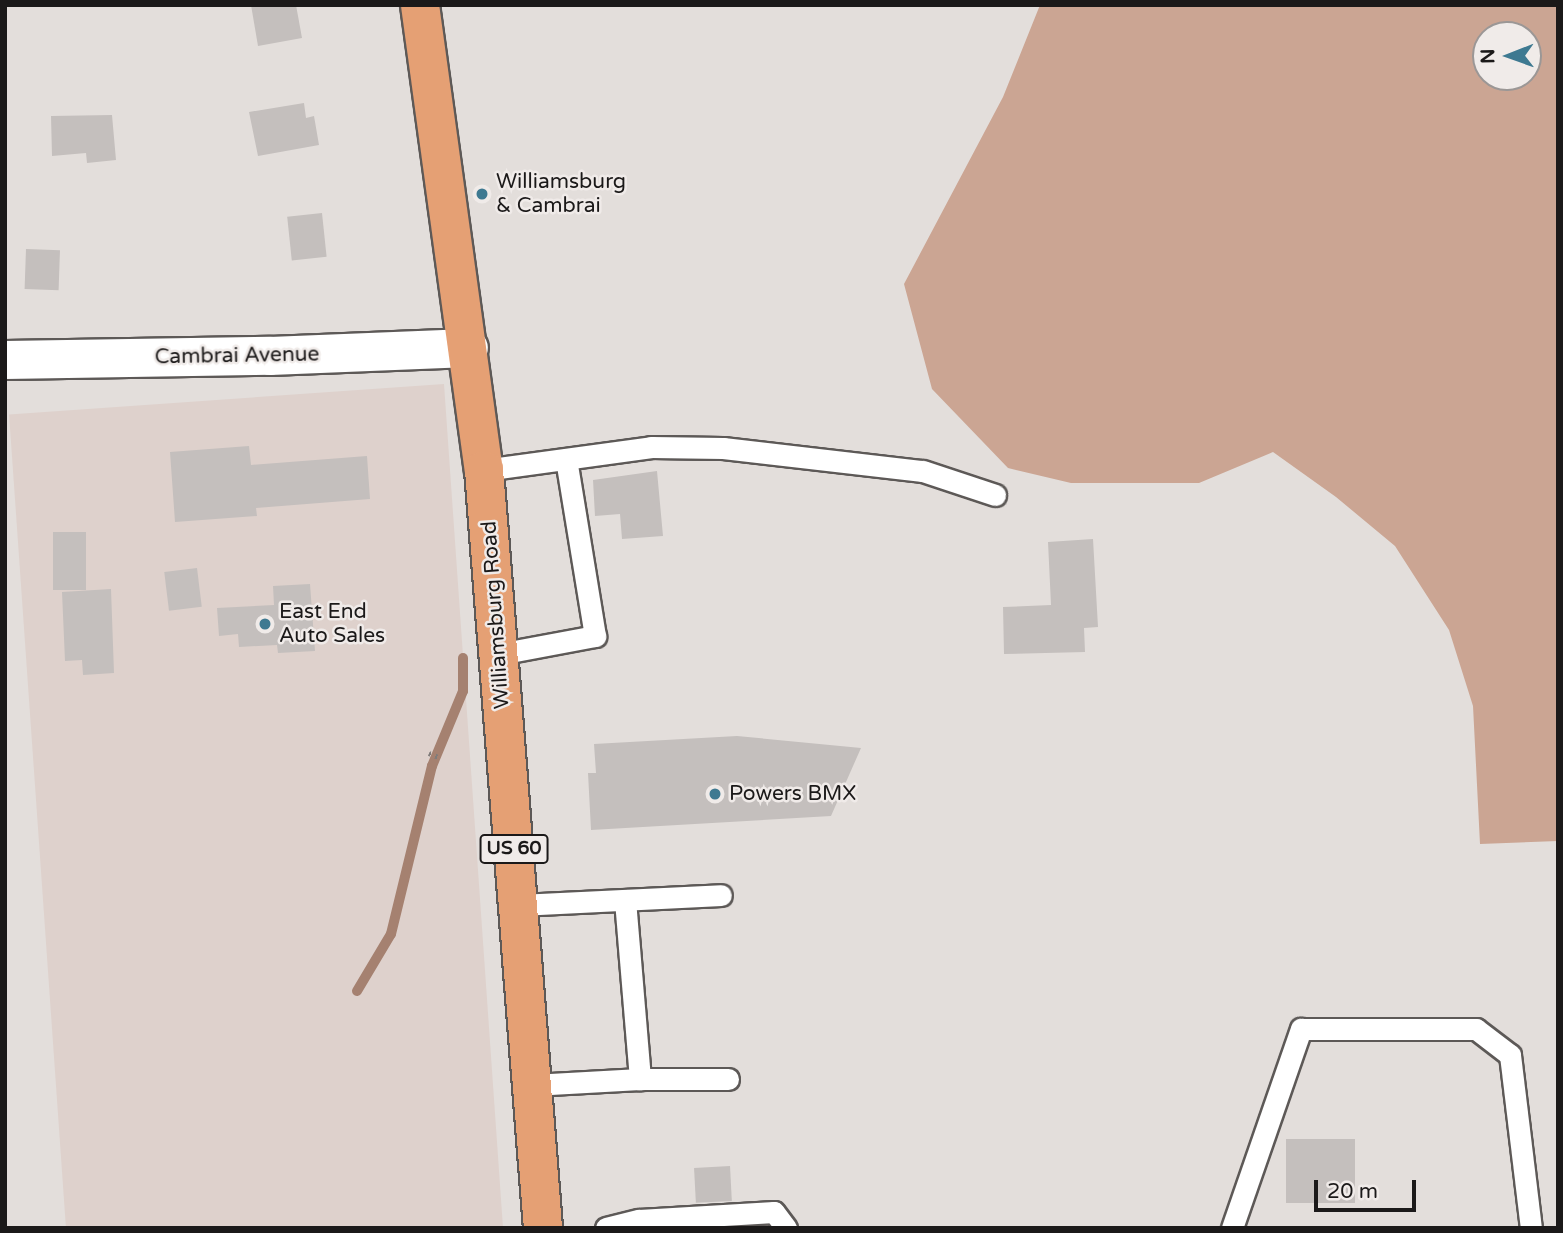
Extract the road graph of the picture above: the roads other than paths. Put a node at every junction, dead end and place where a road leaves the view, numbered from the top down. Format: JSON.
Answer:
{"nodes":[{"id":1,"x":420,"y":5,"type":"edge"},
{"id":2,"x":469,"y":348,"type":"junction"},
{"id":3,"x":5,"y":360,"type":"edge"},
{"id":4,"x":566,"y":459,"type":"junction"},
{"id":5,"x":484,"y":470,"type":"junction"},
{"id":6,"x":995,"y":495,"type":"dead end"},
{"id":7,"x":499,"y":654,"type":"junction"},
{"id":8,"x":721,"y":895,"type":"dead end"},
{"id":9,"x":625,"y":900,"type":"junction"},
{"id":10,"x":519,"y":905,"type":"junction"},
{"id":11,"x":640,"y":1079,"type":"junction"},
{"id":12,"x":728,"y":1079,"type":"dead end"},
{"id":13,"x":532,"y":1085,"type":"junction"},
{"id":14,"x":639,"y":1224,"type":"edge"},
{"id":15,"x":543,"y":1228,"type":"edge"},
{"id":16,"x":606,"y":1228,"type":"edge"},
{"id":17,"x":786,"y":1228,"type":"edge"},
{"id":18,"x":1232,"y":1228,"type":"edge"},
{"id":19,"x":1531,"y":1228,"type":"edge"}],
"edges":[{"from":1,"to":2,"type":"main road","name":"Williamsburg Road","number":"US 60"},
{"from":2,"to":3,"type":"street","name":"Cambrai Avenue"},
{"from":2,"to":5,"type":"main road","name":"Williamsburg Road","number":"US 60"},
{"from":4,"to":5,"type":"lane"},
{"from":4,"to":6,"type":"lane"},
{"from":4,"to":7,"type":"lane"},
{"from":5,"to":7,"type":"main road","name":"Williamsburg Road","number":"US 60"},
{"from":7,"to":10,"type":"main road","name":"Williamsburg Road","number":"US 60"},
{"from":8,"to":9,"type":"lane"},
{"from":9,"to":10,"type":"lane"},
{"from":9,"to":11,"type":"lane"},
{"from":10,"to":13,"type":"main road","name":"Williamsburg Road","number":"US 60"},
{"from":11,"to":12,"type":"lane"},
{"from":11,"to":13,"type":"lane"},
{"from":13,"to":15,"type":"main road","name":"Williamsburg Road","number":"US 60"},
{"from":14,"to":16,"type":"lane"},
{"from":14,"to":17,"type":"lane"},
{"from":18,"to":19,"type":"lane"}]}
